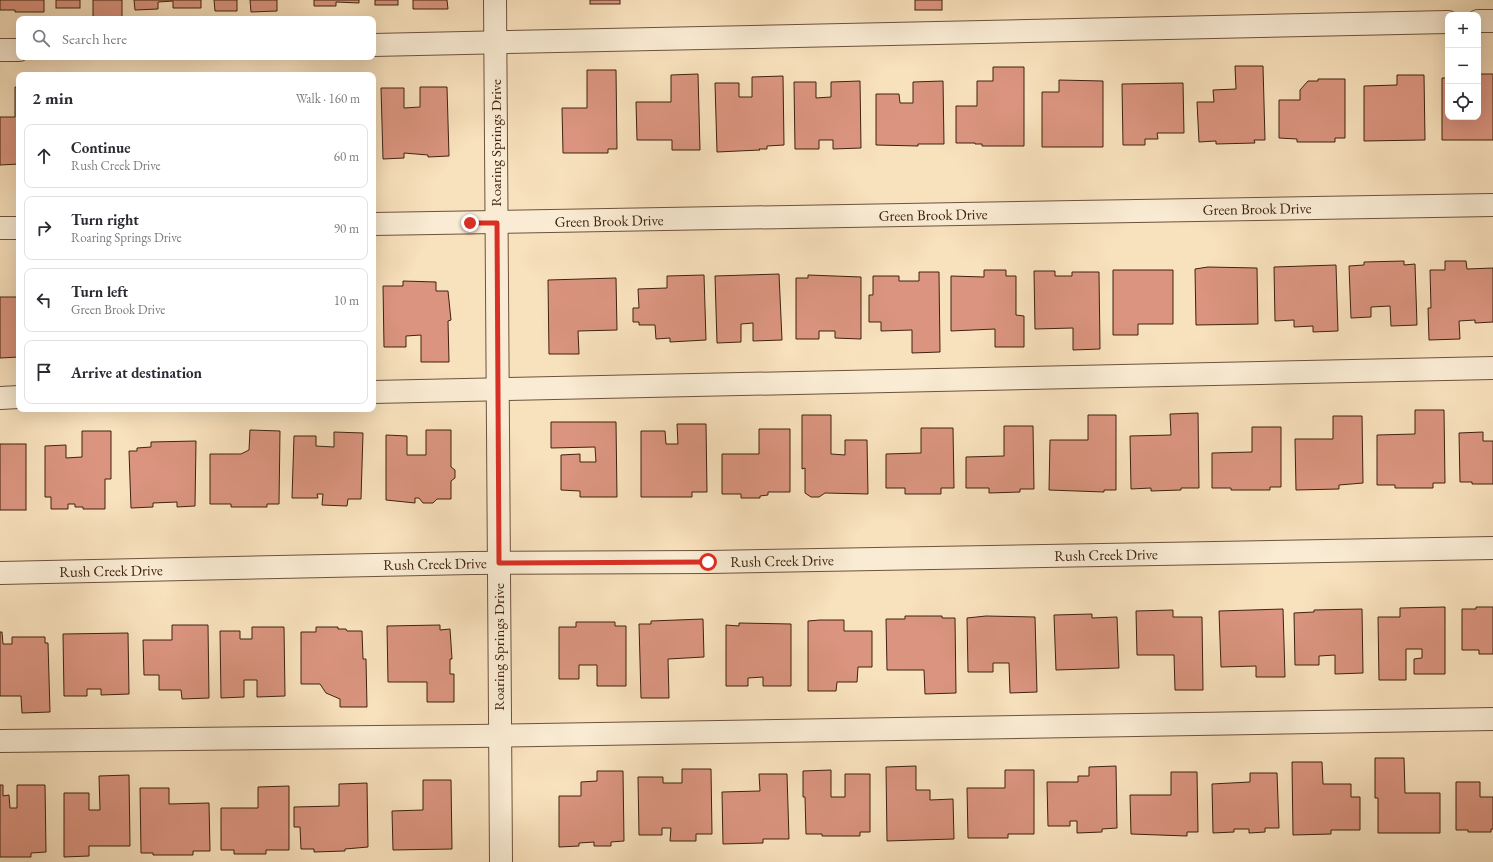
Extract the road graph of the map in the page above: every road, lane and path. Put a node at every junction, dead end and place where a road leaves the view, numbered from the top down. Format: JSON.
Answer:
{"nodes":[{"id":1,"x":495,"y":0,"type":"edge"},
{"id":2,"x":1481,"y":21,"type":"edge"},
{"id":3,"x":1493,"y":21,"type":"edge"},
{"id":4,"x":1445,"y":22,"type":"edge"},
{"id":5,"x":495,"y":43,"type":"junction"},
{"id":6,"x":376,"y":45,"type":"edge"},
{"id":7,"x":0,"y":50,"type":"edge"},
{"id":8,"x":16,"y":50,"type":"edge"},
{"id":9,"x":1493,"y":205,"type":"edge"},
{"id":10,"x":497,"y":223,"type":"junction"},
{"id":11,"x":376,"y":224,"type":"edge"},
{"id":12,"x":0,"y":228,"type":"edge"},
{"id":13,"x":16,"y":228,"type":"edge"},
{"id":14,"x":1493,"y":368,"type":"edge"},
{"id":15,"x":497,"y":390,"type":"junction"},
{"id":16,"x":376,"y":392,"type":"edge"},
{"id":17,"x":16,"y":397,"type":"edge"},
{"id":18,"x":0,"y":398,"type":"edge"},
{"id":19,"x":1493,"y":548,"type":"edge"},
{"id":20,"x":499,"y":563,"type":"junction"},
{"id":21,"x":0,"y":573,"type":"edge"},
{"id":22,"x":1493,"y":719,"type":"edge"},
{"id":23,"x":500,"y":736,"type":"junction"},
{"id":24,"x":0,"y":741,"type":"edge"},
{"id":25,"x":501,"y":862,"type":"edge"}],
"edges":[{"from":1,"to":5,"type":"street","name":"Roaring Springs Drive"},
{"from":2,"to":3,"type":"street"},
{"from":4,"to":5,"type":"street"},
{"from":5,"to":6,"type":"street"},
{"from":5,"to":10,"type":"street","name":"Roaring Springs Drive"},
{"from":7,"to":8,"type":"street"},
{"from":9,"to":10,"type":"street","name":"Green Brook Drive"},
{"from":10,"to":11,"type":"street","name":"Green Brook Drive"},
{"from":10,"to":15,"type":"street","name":"Roaring Springs Drive"},
{"from":12,"to":13,"type":"street"},
{"from":14,"to":15,"type":"street"},
{"from":15,"to":16,"type":"street"},
{"from":15,"to":20,"type":"street","name":"Roaring Springs Drive"},
{"from":17,"to":18,"type":"street"},
{"from":19,"to":20,"type":"street","name":"Rush Creek Drive"},
{"from":20,"to":21,"type":"street","name":"Rush Creek Drive"},
{"from":20,"to":23,"type":"street","name":"Roaring Springs Drive"},
{"from":22,"to":23,"type":"street"},
{"from":23,"to":24,"type":"street"},
{"from":23,"to":25,"type":"street","name":"Roaring Springs Drive"}]}
